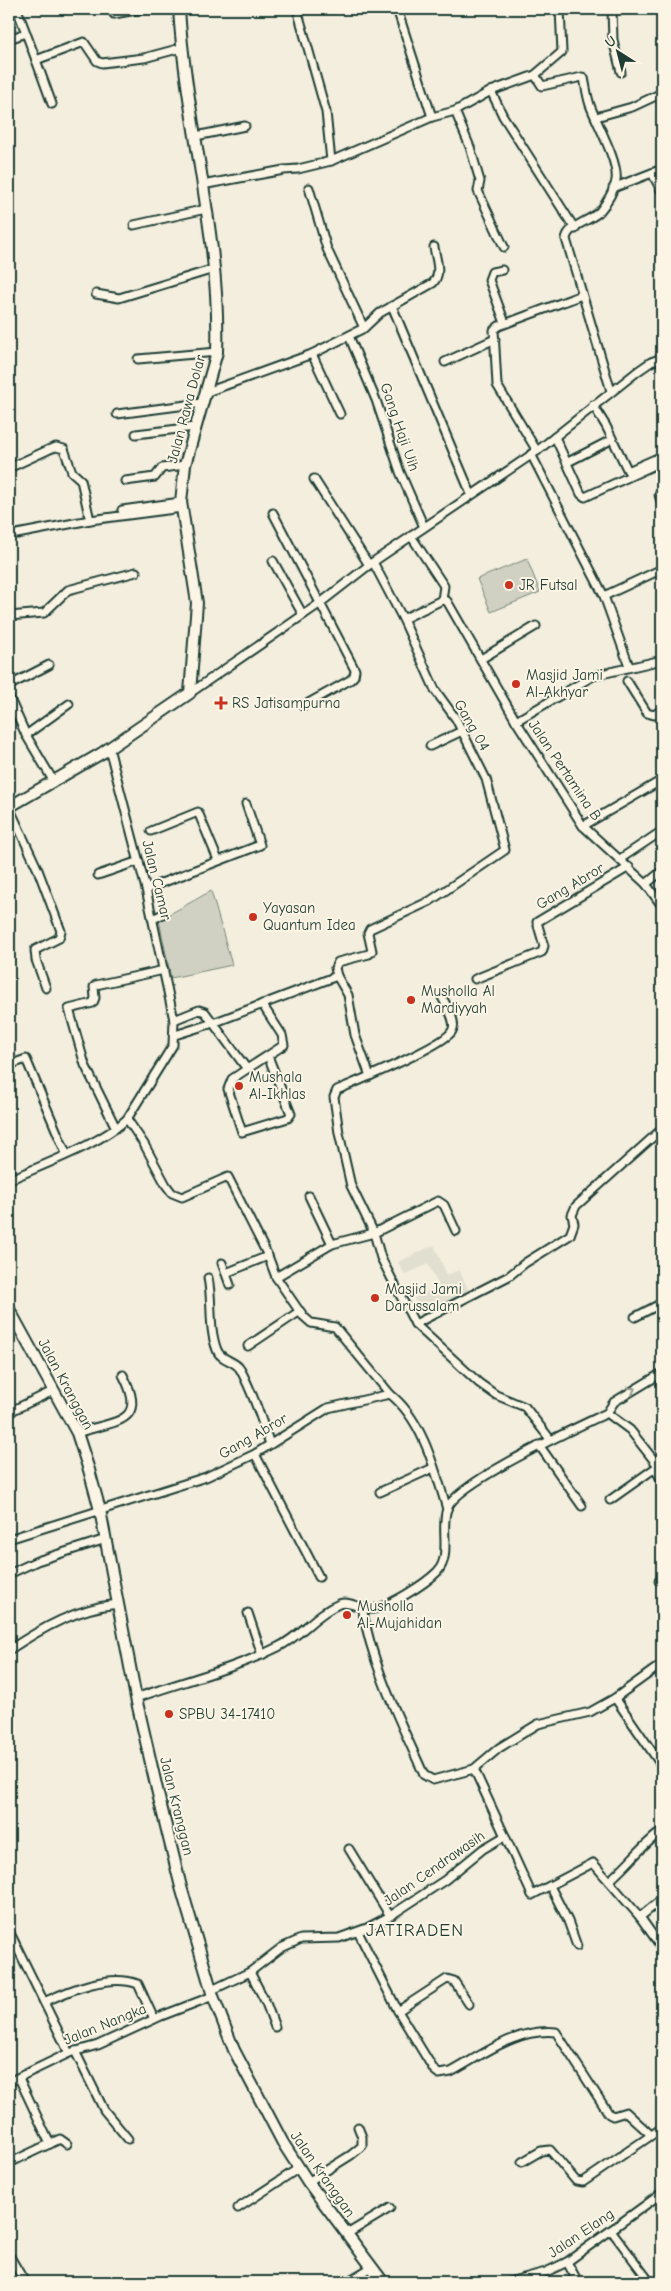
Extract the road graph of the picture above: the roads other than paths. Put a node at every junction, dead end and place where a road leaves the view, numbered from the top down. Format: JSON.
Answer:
{"nodes":[{"id":1,"x":17,"y":9,"type":"edge"},
{"id":2,"x":112,"y":9,"type":"edge"},
{"id":3,"x":142,"y":9,"type":"edge"},
{"id":4,"x":179,"y":9,"type":"edge"},
{"id":5,"x":297,"y":9,"type":"edge"},
{"id":6,"x":397,"y":9,"type":"edge"},
{"id":7,"x":560,"y":9,"type":"edge"},
{"id":8,"x":612,"y":9,"type":"edge"},
{"id":9,"x":26,"y":33,"type":"junction"},
{"id":10,"x":9,"y":39,"type":"edge"},
{"id":11,"x":181,"y":48,"type":"junction"},
{"id":12,"x":36,"y":60,"type":"junction"},
{"id":13,"x":621,"y":72,"type":"dead end"},
{"id":14,"x":535,"y":75,"type":"junction"},
{"id":15,"x":491,"y":91,"type":"junction"},
{"id":16,"x":662,"y":93,"type":"edge"},
{"id":17,"x":52,"y":104,"type":"dead end"},
{"id":18,"x":455,"y":111,"type":"junction"},
{"id":19,"x":596,"y":116,"type":"junction"},
{"id":20,"x":432,"y":117,"type":"junction"},
{"id":21,"x":245,"y":126,"type":"dead end"},
{"id":22,"x":196,"y":136,"type":"junction"},
{"id":23,"x":331,"y":160,"type":"junction"},
{"id":24,"x":662,"y":169,"type":"edge"},
{"id":25,"x":652,"y":173,"type":"junction"},
{"id":26,"x":202,"y":184,"type":"junction"},
{"id":27,"x":309,"y":188,"type":"dead end"},
{"id":28,"x":613,"y":188,"type":"junction"},
{"id":29,"x":662,"y":192,"type":"edge"},
{"id":30,"x":206,"y":210,"type":"junction"},
{"id":31,"x":134,"y":225,"type":"dead end"},
{"id":32,"x":575,"y":229,"type":"junction"},
{"id":33,"x":434,"y":247,"type":"dead end"},
{"id":34,"x":504,"y":247,"type":"dead end"},
{"id":35,"x":214,"y":269,"type":"junction"},
{"id":36,"x":502,"y":270,"type":"dead end"},
{"id":37,"x":96,"y":294,"type":"dead end"},
{"id":38,"x":582,"y":295,"type":"junction"},
{"id":39,"x":392,"y":306,"type":"junction"},
{"id":40,"x":505,"y":324,"type":"junction"},
{"id":41,"x":364,"y":328,"type":"junction"},
{"id":42,"x":350,"y":336,"type":"junction"},
{"id":43,"x":495,"y":339,"type":"junction"},
{"id":44,"x":217,"y":352,"type":"junction"},
{"id":45,"x":312,"y":354,"type":"junction"},
{"id":46,"x":662,"y":358,"type":"edge"},
{"id":47,"x":138,"y":359,"type":"dead end"},
{"id":48,"x":445,"y":362,"type":"dead end"},
{"id":49,"x":611,"y":391,"type":"junction"},
{"id":50,"x":206,"y":392,"type":"junction"},
{"id":51,"x":202,"y":403,"type":"junction"},
{"id":52,"x":593,"y":405,"type":"junction"},
{"id":53,"x":117,"y":414,"type":"dead end"},
{"id":54,"x":340,"y":414,"type":"dead end"},
{"id":55,"x":195,"y":427,"type":"junction"},
{"id":56,"x":136,"y":434,"type":"dead end"},
{"id":57,"x":555,"y":437,"type":"junction"},
{"id":58,"x":607,"y":442,"type":"dead end"},
{"id":59,"x":534,"y":453,"type":"junction"},
{"id":60,"x":662,"y":459,"type":"edge"},
{"id":61,"x":568,"y":462,"type":"junction"},
{"id":62,"x":185,"y":465,"type":"junction"},
{"id":63,"x":9,"y":468,"type":"edge"},
{"id":64,"x":314,"y":479,"type":"dead end"},
{"id":65,"x":125,"y":481,"type":"dead end"},
{"id":66,"x":662,"y":491,"type":"edge"},
{"id":67,"x":471,"y":494,"type":"junction"},
{"id":68,"x":662,"y":504,"type":"edge"},
{"id":69,"x":181,"y":505,"type":"junction"},
{"id":70,"x":122,"y":510,"type":"dead end"},
{"id":71,"x":273,"y":513,"type":"dead end"},
{"id":72,"x":90,"y":520,"type":"junction"},
{"id":73,"x":424,"y":527,"type":"junction"},
{"id":74,"x":18,"y":534,"type":"dead end"},
{"id":75,"x":411,"y":536,"type":"junction"},
{"id":76,"x":273,"y":561,"type":"dead end"},
{"id":77,"x":371,"y":563,"type":"junction"},
{"id":78,"x":662,"y":569,"type":"edge"},
{"id":79,"x":136,"y":572,"type":"dead end"},
{"id":80,"x":604,"y":596,"type":"junction"},
{"id":81,"x":442,"y":600,"type":"junction"},
{"id":82,"x":319,"y":604,"type":"junction"},
{"id":83,"x":303,"y":615,"type":"junction"},
{"id":84,"x":9,"y":616,"type":"edge"},
{"id":85,"x":403,"y":619,"type":"junction"},
{"id":86,"x":536,"y":626,"type":"dead end"},
{"id":87,"x":480,"y":659,"type":"junction"},
{"id":88,"x":662,"y":660,"type":"edge"},
{"id":89,"x":49,"y":665,"type":"dead end"},
{"id":90,"x":629,"y":666,"type":"junction"},
{"id":91,"x":627,"y":681,"type":"dead end"},
{"id":92,"x":9,"y":688,"type":"edge"},
{"id":93,"x":190,"y":693,"type":"junction"},
{"id":94,"x":9,"y":697,"type":"edge"},
{"id":95,"x":70,"y":704,"type":"dead end"},
{"id":96,"x":303,"y":706,"type":"dead end"},
{"id":97,"x":662,"y":710,"type":"edge"},
{"id":98,"x":516,"y":721,"type":"junction"},
{"id":99,"x":462,"y":731,"type":"junction"},
{"id":100,"x":26,"y":735,"type":"junction"},
{"id":101,"x":430,"y":746,"type":"dead end"},
{"id":102,"x":109,"y":748,"type":"junction"},
{"id":103,"x":662,"y":780,"type":"edge"},
{"id":104,"x":54,"y":782,"type":"junction"},
{"id":105,"x":246,"y":804,"type":"dead end"},
{"id":106,"x":9,"y":807,"type":"edge"},
{"id":107,"x":583,"y":826,"type":"junction"},
{"id":108,"x":662,"y":830,"type":"edge"},
{"id":109,"x":151,"y":831,"type":"dead end"},
{"id":110,"x":620,"y":859,"type":"junction"},
{"id":111,"x":218,"y":860,"type":"junction"},
{"id":112,"x":139,"y":861,"type":"junction"},
{"id":113,"x":629,"y":867,"type":"junction"},
{"id":114,"x":662,"y":871,"type":"edge"},
{"id":115,"x":98,"y":874,"type":"dead end"},
{"id":116,"x":646,"y":884,"type":"junction"},
{"id":117,"x":146,"y":888,"type":"junction"},
{"id":118,"x":662,"y":906,"type":"edge"},
{"id":119,"x":163,"y":914,"type":"dead end"},
{"id":120,"x":153,"y":919,"type":"junction"},
{"id":121,"x":164,"y":970,"type":"junction"},
{"id":122,"x":337,"y":976,"type":"junction"},
{"id":123,"x":474,"y":979,"type":"dead end"},
{"id":124,"x":46,"y":988,"type":"dead end"},
{"id":125,"x":441,"y":995,"type":"dead end"},
{"id":126,"x":262,"y":1004,"type":"junction"},
{"id":127,"x":174,"y":1020,"type":"junction"},
{"id":128,"x":213,"y":1023,"type":"junction"},
{"id":129,"x":175,"y":1035,"type":"junction"},
{"id":130,"x":268,"y":1056,"type":"junction"},
{"id":131,"x":9,"y":1065,"type":"edge"},
{"id":132,"x":247,"y":1069,"type":"junction"},
{"id":133,"x":370,"y":1076,"type":"junction"},
{"id":134,"x":127,"y":1119,"type":"junction"},
{"id":135,"x":116,"y":1128,"type":"junction"},
{"id":136,"x":662,"y":1129,"type":"edge"},
{"id":137,"x":65,"y":1151,"type":"dead end"},
{"id":138,"x":9,"y":1174,"type":"edge"},
{"id":139,"x":309,"y":1196,"type":"dead end"},
{"id":140,"x":456,"y":1231,"type":"dead end"},
{"id":141,"x":374,"y":1232,"type":"junction"},
{"id":142,"x":332,"y":1244,"type":"junction"},
{"id":143,"x":268,"y":1256,"type":"junction"},
{"id":144,"x":222,"y":1263,"type":"dead end"},
{"id":145,"x":226,"y":1273,"type":"junction"},
{"id":146,"x":276,"y":1277,"type":"junction"},
{"id":147,"x":208,"y":1278,"type":"dead end"},
{"id":148,"x":230,"y":1285,"type":"dead end"},
{"id":149,"x":662,"y":1303,"type":"edge"},
{"id":150,"x":9,"y":1309,"type":"edge"},
{"id":151,"x":302,"y":1314,"type":"junction"},
{"id":152,"x":635,"y":1317,"type":"dead end"},
{"id":153,"x":415,"y":1324,"type":"junction"},
{"id":154,"x":248,"y":1346,"type":"dead end"},
{"id":155,"x":662,"y":1373,"type":"edge"},
{"id":156,"x":123,"y":1375,"type":"dead end"},
{"id":157,"x":53,"y":1391,"type":"junction"},
{"id":158,"x":390,"y":1394,"type":"junction"},
{"id":159,"x":9,"y":1412,"type":"edge"},
{"id":160,"x":607,"y":1413,"type":"junction"},
{"id":161,"x":77,"y":1433,"type":"junction"},
{"id":162,"x":550,"y":1439,"type":"junction"},
{"id":163,"x":270,"y":1444,"type":"junction"},
{"id":164,"x":538,"y":1445,"type":"junction"},
{"id":165,"x":255,"y":1454,"type":"junction"},
{"id":166,"x":433,"y":1468,"type":"junction"},
{"id":167,"x":660,"y":1468,"type":"edge"},
{"id":168,"x":662,"y":1481,"type":"edge"},
{"id":169,"x":380,"y":1492,"type":"dead end"},
{"id":170,"x":610,"y":1500,"type":"dead end"},
{"id":171,"x":582,"y":1506,"type":"dead end"},
{"id":172,"x":447,"y":1508,"type":"junction"},
{"id":173,"x":100,"y":1510,"type":"junction"},
{"id":174,"x":9,"y":1539,"type":"edge"},
{"id":175,"x":106,"y":1539,"type":"junction"},
{"id":176,"x":9,"y":1574,"type":"edge"},
{"id":177,"x":319,"y":1578,"type":"dead end"},
{"id":178,"x":118,"y":1604,"type":"junction"},
{"id":179,"x":362,"y":1607,"type":"junction"},
{"id":180,"x":248,"y":1613,"type":"dead end"},
{"id":181,"x":9,"y":1650,"type":"edge"},
{"id":182,"x":262,"y":1655,"type":"junction"},
{"id":183,"x":662,"y":1664,"type":"edge"},
{"id":184,"x":136,"y":1698,"type":"junction"},
{"id":185,"x":615,"y":1698,"type":"junction"},
{"id":186,"x":662,"y":1766,"type":"edge"},
{"id":187,"x":474,"y":1770,"type":"junction"},
{"id":188,"x":662,"y":1830,"type":"edge"},
{"id":189,"x":505,"y":1836,"type":"junction"},
{"id":190,"x":349,"y":1850,"type":"dead end"},
{"id":191,"x":609,"y":1882,"type":"junction"},
{"id":192,"x":550,"y":1886,"type":"junction"},
{"id":193,"x":662,"y":1899,"type":"edge"},
{"id":194,"x":390,"y":1916,"type":"junction"},
{"id":195,"x":640,"y":1918,"type":"junction"},
{"id":196,"x":9,"y":1931,"type":"edge"},
{"id":197,"x":358,"y":1932,"type":"junction"},
{"id":198,"x":11,"y":1940,"type":"edge"},
{"id":199,"x":576,"y":1946,"type":"dead end"},
{"id":200,"x":662,"y":1948,"type":"edge"},
{"id":201,"x":250,"y":1972,"type":"junction"},
{"id":202,"x":212,"y":1993,"type":"junction"},
{"id":203,"x":44,"y":2002,"type":"junction"},
{"id":204,"x":470,"y":2004,"type":"dead end"},
{"id":205,"x":398,"y":2011,"type":"junction"},
{"id":206,"x":154,"y":2019,"type":"junction"},
{"id":207,"x":275,"y":2027,"type":"dead end"},
{"id":208,"x":72,"y":2052,"type":"junction"},
{"id":209,"x":19,"y":2078,"type":"junction"},
{"id":210,"x":9,"y":2082,"type":"edge"},
{"id":211,"x":358,"y":2127,"type":"dead end"},
{"id":212,"x":662,"y":2128,"type":"edge"},
{"id":213,"x":651,"y":2135,"type":"junction"},
{"id":214,"x":128,"y":2138,"type":"dead end"},
{"id":215,"x":50,"y":2144,"type":"junction"},
{"id":216,"x":67,"y":2144,"type":"dead end"},
{"id":217,"x":522,"y":2162,"type":"dead end"},
{"id":218,"x":9,"y":2163,"type":"edge"},
{"id":219,"x":299,"y":2168,"type":"junction"},
{"id":220,"x":308,"y":2182,"type":"junction"},
{"id":221,"x":662,"y":2193,"type":"edge"},
{"id":222,"x":238,"y":2208,"type":"dead end"},
{"id":223,"x":390,"y":2208,"type":"dead end"},
{"id":224,"x":611,"y":2230,"type":"junction"},
{"id":225,"x":347,"y":2234,"type":"junction"},
{"id":226,"x":9,"y":2255,"type":"edge"},
{"id":227,"x":566,"y":2262,"type":"junction"},
{"id":228,"x":372,"y":2267,"type":"junction"},
{"id":229,"x":18,"y":2282,"type":"edge"},
{"id":230,"x":348,"y":2282,"type":"edge"},
{"id":231,"x":384,"y":2282,"type":"edge"},
{"id":232,"x":509,"y":2282,"type":"edge"},
{"id":233,"x":578,"y":2282,"type":"edge"},
{"id":234,"x":650,"y":2282,"type":"edge"}],
"edges":[{"from":1,"to":9,"type":"street"},
{"from":2,"to":3,"type":"street"},
{"from":4,"to":11,"type":"main road","name":"Jalan Rawa Dolar"},
{"from":5,"to":23,"type":"street"},
{"from":6,"to":20,"type":"street"},
{"from":7,"to":14,"type":"street"},
{"from":8,"to":13,"type":"street"},
{"from":9,"to":10,"type":"street"},
{"from":9,"to":12,"type":"street"},
{"from":11,"to":12,"type":"street"},
{"from":11,"to":22,"type":"main road","name":"Jalan Rawa Dolar"},
{"from":12,"to":17,"type":"street"},
{"from":14,"to":15,"type":"street"},
{"from":14,"to":19,"type":"street"},
{"from":15,"to":18,"type":"street"},
{"from":15,"to":32,"type":"street"},
{"from":16,"to":19,"type":"street"},
{"from":18,"to":20,"type":"street"},
{"from":18,"to":34,"type":"street"},
{"from":19,"to":28,"type":"street"},
{"from":20,"to":23,"type":"street"},
{"from":21,"to":22,"type":"street"},
{"from":22,"to":26,"type":"main road","name":"Jalan Rawa Dolar"},
{"from":23,"to":26,"type":"street"},
{"from":24,"to":25,"type":"street"},
{"from":25,"to":28,"type":"street"},
{"from":25,"to":29,"type":"street"},
{"from":26,"to":30,"type":"main road","name":"Jalan Rawa Dolar"},
{"from":27,"to":41,"type":"street"},
{"from":28,"to":32,"type":"street"},
{"from":30,"to":31,"type":"street"},
{"from":30,"to":35,"type":"main road","name":"Jalan Rawa Dolar"},
{"from":32,"to":38,"type":"street"},
{"from":33,"to":39,"type":"street"},
{"from":35,"to":37,"type":"street"},
{"from":35,"to":44,"type":"main road","name":"Jalan Rawa Dolar"},
{"from":36,"to":40,"type":"street"},
{"from":38,"to":40,"type":"street"},
{"from":38,"to":49,"type":"street"},
{"from":39,"to":41,"type":"street"},
{"from":39,"to":67,"type":"street"},
{"from":40,"to":43,"type":"street"},
{"from":41,"to":42,"type":"street"},
{"from":42,"to":45,"type":"street"},
{"from":42,"to":73,"type":"street","name":"Gang Haji Uih"},
{"from":43,"to":48,"type":"street"},
{"from":43,"to":59,"type":"street"},
{"from":44,"to":47,"type":"street"},
{"from":44,"to":50,"type":"main road","name":"Jalan Rawa Dolar"},
{"from":45,"to":50,"type":"street"},
{"from":45,"to":54,"type":"street"},
{"from":46,"to":49,"type":"street"},
{"from":49,"to":52,"type":"street"},
{"from":50,"to":51,"type":"main road","name":"Jalan Rawa Dolar"},
{"from":51,"to":53,"type":"street"},
{"from":51,"to":55,"type":"main road","name":"Jalan Rawa Dolar"},
{"from":52,"to":57,"type":"street"},
{"from":52,"to":60,"type":"street"},
{"from":55,"to":56,"type":"street"},
{"from":55,"to":62,"type":"main road","name":"Jalan Rawa Dolar"},
{"from":57,"to":59,"type":"street"},
{"from":57,"to":61,"type":"street"},
{"from":58,"to":61,"type":"street"},
{"from":59,"to":67,"type":"street"},
{"from":59,"to":80,"type":"street"},
{"from":60,"to":61,"type":"street"},
{"from":62,"to":65,"type":"street"},
{"from":62,"to":69,"type":"main road","name":"Jalan Rawa Dolar"},
{"from":63,"to":72,"type":"street"},
{"from":64,"to":77,"type":"street"},
{"from":66,"to":68,"type":"street"},
{"from":67,"to":73,"type":"street"},
{"from":69,"to":70,"type":"street"},
{"from":69,"to":72,"type":"street"},
{"from":69,"to":93,"type":"main road","name":"Jalan Rawa Dolar"},
{"from":71,"to":82,"type":"street"},
{"from":72,"to":74,"type":"street"},
{"from":73,"to":75,"type":"street"},
{"from":75,"to":77,"type":"street"},
{"from":75,"to":81,"type":"street"},
{"from":76,"to":83,"type":"street"},
{"from":77,"to":82,"type":"street"},
{"from":77,"to":85,"type":"street"},
{"from":78,"to":80,"type":"street"},
{"from":79,"to":84,"type":"street"},
{"from":80,"to":90,"type":"street"},
{"from":81,"to":85,"type":"street"},
{"from":81,"to":87,"type":"street","name":"Jalan Pertamina B"},
{"from":82,"to":83,"type":"street"},
{"from":82,"to":96,"type":"street"},
{"from":83,"to":93,"type":"street"},
{"from":85,"to":99,"type":"street","name":"Gang 04"},
{"from":86,"to":87,"type":"street"},
{"from":87,"to":98,"type":"street","name":"Jalan Pertamina B"},
{"from":88,"to":90,"type":"street"},
{"from":89,"to":92,"type":"street"},
{"from":90,"to":98,"type":"street"},
{"from":91,"to":97,"type":"street"},
{"from":93,"to":102,"type":"main road"},
{"from":94,"to":100,"type":"street"},
{"from":95,"to":100,"type":"street"},
{"from":98,"to":107,"type":"street","name":"Jalan Pertamina B"},
{"from":99,"to":101,"type":"street"},
{"from":99,"to":122,"type":"street","name":"Gang 04"},
{"from":100,"to":104,"type":"street"},
{"from":102,"to":104,"type":"main road"},
{"from":102,"to":112,"type":"street","name":"Jalan Camar"},
{"from":103,"to":107,"type":"street"},
{"from":104,"to":106,"type":"main road"},
{"from":105,"to":111,"type":"street"},
{"from":106,"to":124,"type":"street"},
{"from":107,"to":110,"type":"street","name":"Jalan Pertamina B"},
{"from":108,"to":110,"type":"street"},
{"from":109,"to":111,"type":"street"},
{"from":110,"to":113,"type":"street","name":"Jalan Pertamina B"},
{"from":111,"to":117,"type":"street"},
{"from":112,"to":115,"type":"street"},
{"from":112,"to":117,"type":"street","name":"Jalan Camar"},
{"from":113,"to":116,"type":"street","name":"Jalan Pertamina B"},
{"from":113,"to":123,"type":"street","name":"Gang Abror"},
{"from":114,"to":116,"type":"street"},
{"from":116,"to":118,"type":"street","name":"Jalan Pertamina B"},
{"from":117,"to":120,"type":"street","name":"Jalan Camar"},
{"from":119,"to":120,"type":"street"},
{"from":120,"to":121,"type":"street","name":"Jalan Camar"},
{"from":121,"to":127,"type":"street","name":"Jalan Camar"},
{"from":121,"to":135,"type":"street"},
{"from":122,"to":126,"type":"street"},
{"from":122,"to":133,"type":"street"},
{"from":125,"to":133,"type":"street"},
{"from":126,"to":128,"type":"street"},
{"from":126,"to":130,"type":"street"},
{"from":127,"to":128,"type":"street"},
{"from":127,"to":129,"type":"street","name":"Jalan Camar"},
{"from":128,"to":129,"type":"street"},
{"from":128,"to":132,"type":"street"},
{"from":129,"to":134,"type":"street","name":"Jalan Camar"},
{"from":130,"to":132,"type":"street"},
{"from":130,"to":132,"type":"street"},
{"from":131,"to":137,"type":"street"},
{"from":133,"to":141,"type":"street"},
{"from":134,"to":135,"type":"street","name":"Jalan Camar"},
{"from":134,"to":143,"type":"street"},
{"from":135,"to":138,"type":"street","name":"Jalan Camar"},
{"from":136,"to":153,"type":"street"},
{"from":139,"to":142,"type":"street"},
{"from":140,"to":141,"type":"street"},
{"from":141,"to":142,"type":"street"},
{"from":141,"to":153,"type":"street"},
{"from":142,"to":146,"type":"street"},
{"from":143,"to":145,"type":"street"},
{"from":143,"to":146,"type":"street"},
{"from":144,"to":145,"type":"street"},
{"from":145,"to":148,"type":"street"},
{"from":146,"to":151,"type":"street"},
{"from":147,"to":163,"type":"street"},
{"from":149,"to":152,"type":"street"},
{"from":150,"to":157,"type":"main road","name":"Jalan Kranggan"},
{"from":151,"to":154,"type":"street"},
{"from":151,"to":158,"type":"street"},
{"from":153,"to":162,"type":"street"},
{"from":160,"to":155,"type":"street","one_way":true},
{"from":156,"to":161,"type":"street"},
{"from":157,"to":159,"type":"street"},
{"from":157,"to":161,"type":"main road","name":"Jalan Kranggan"},
{"from":158,"to":163,"type":"street","name":"Gang Abror"},
{"from":158,"to":166,"type":"street"},
{"from":160,"to":162,"type":"street"},
{"from":160,"to":167,"type":"street"},
{"from":161,"to":173,"type":"main road","name":"Jalan Kranggan"},
{"from":162,"to":164,"type":"street"},
{"from":163,"to":165,"type":"street","name":"Gang Abror"},
{"from":164,"to":171,"type":"street"},
{"from":164,"to":172,"type":"street"},
{"from":165,"to":173,"type":"street","name":"Gang Abror"},
{"from":165,"to":177,"type":"street"},
{"from":166,"to":169,"type":"street"},
{"from":166,"to":172,"type":"street"},
{"from":167,"to":168,"type":"street"},
{"from":167,"to":170,"type":"street"},
{"from":172,"to":179,"type":"street"},
{"from":173,"to":174,"type":"street","name":"Gang Abror"},
{"from":173,"to":175,"type":"main road","name":"Jalan Kranggan"},
{"from":175,"to":176,"type":"street"},
{"from":175,"to":178,"type":"main road","name":"Jalan Kranggan"},
{"from":178,"to":181,"type":"street"},
{"from":178,"to":184,"type":"main road","name":"Jalan Kranggan"},
{"from":179,"to":182,"type":"street"},
{"from":179,"to":187,"type":"street"},
{"from":180,"to":182,"type":"street"},
{"from":182,"to":184,"type":"street"},
{"from":183,"to":185,"type":"street"},
{"from":184,"to":202,"type":"main road","name":"Jalan Kranggan"},
{"from":185,"to":186,"type":"street"},
{"from":185,"to":187,"type":"street"},
{"from":187,"to":189,"type":"street"},
{"from":188,"to":191,"type":"street"},
{"from":189,"to":192,"type":"street","name":"Jalan Cendrawasih"},
{"from":189,"to":194,"type":"street","name":"Jalan Cendrawasih"},
{"from":190,"to":194,"type":"street"},
{"from":191,"to":192,"type":"street","name":"Jalan Cendrawasih"},
{"from":191,"to":195,"type":"street","name":"Jalan Cendrawasih"},
{"from":192,"to":199,"type":"street"},
{"from":193,"to":195,"type":"street"},
{"from":194,"to":197,"type":"street","name":"Jalan Cendrawasih"},
{"from":195,"to":200,"type":"street","name":"Jalan Cendrawasih"},
{"from":196,"to":198,"type":"street"},
{"from":197,"to":201,"type":"street","name":"Jalan Cendrawasih"},
{"from":197,"to":205,"type":"street"},
{"from":198,"to":203,"type":"street"},
{"from":201,"to":202,"type":"street","name":"Jalan Cendrawasih"},
{"from":201,"to":207,"type":"street"},
{"from":202,"to":206,"type":"street","name":"Jalan Nangka"},
{"from":202,"to":219,"type":"main road","name":"Jalan Kranggan"},
{"from":203,"to":206,"type":"street"},
{"from":203,"to":208,"type":"street"},
{"from":204,"to":205,"type":"street"},
{"from":205,"to":213,"type":"street"},
{"from":206,"to":208,"type":"street","name":"Jalan Nangka"},
{"from":208,"to":209,"type":"street","name":"Jalan Nangka"},
{"from":208,"to":214,"type":"street"},
{"from":209,"to":210,"type":"street","name":"Jalan Nangka"},
{"from":209,"to":215,"type":"street"},
{"from":211,"to":220,"type":"street"},
{"from":212,"to":213,"type":"street"},
{"from":213,"to":217,"type":"street"},
{"from":215,"to":216,"type":"street"},
{"from":215,"to":218,"type":"street"},
{"from":219,"to":220,"type":"main road","name":"Jalan Kranggan"},
{"from":219,"to":222,"type":"street"},
{"from":220,"to":225,"type":"main road","name":"Jalan Kranggan"},
{"from":221,"to":224,"type":"street","name":"Jalan Elang"},
{"from":223,"to":225,"type":"street"},
{"from":224,"to":227,"type":"street","name":"Jalan Elang"},
{"from":224,"to":234,"type":"street"},
{"from":225,"to":228,"type":"main road","name":"Jalan Kranggan"},
{"from":226,"to":229,"type":"street"},
{"from":227,"to":232,"type":"street","name":"Jalan Elang"},
{"from":227,"to":233,"type":"street"},
{"from":228,"to":230,"type":"street"},
{"from":228,"to":231,"type":"main road","name":"Jalan Kranggan"}]}
